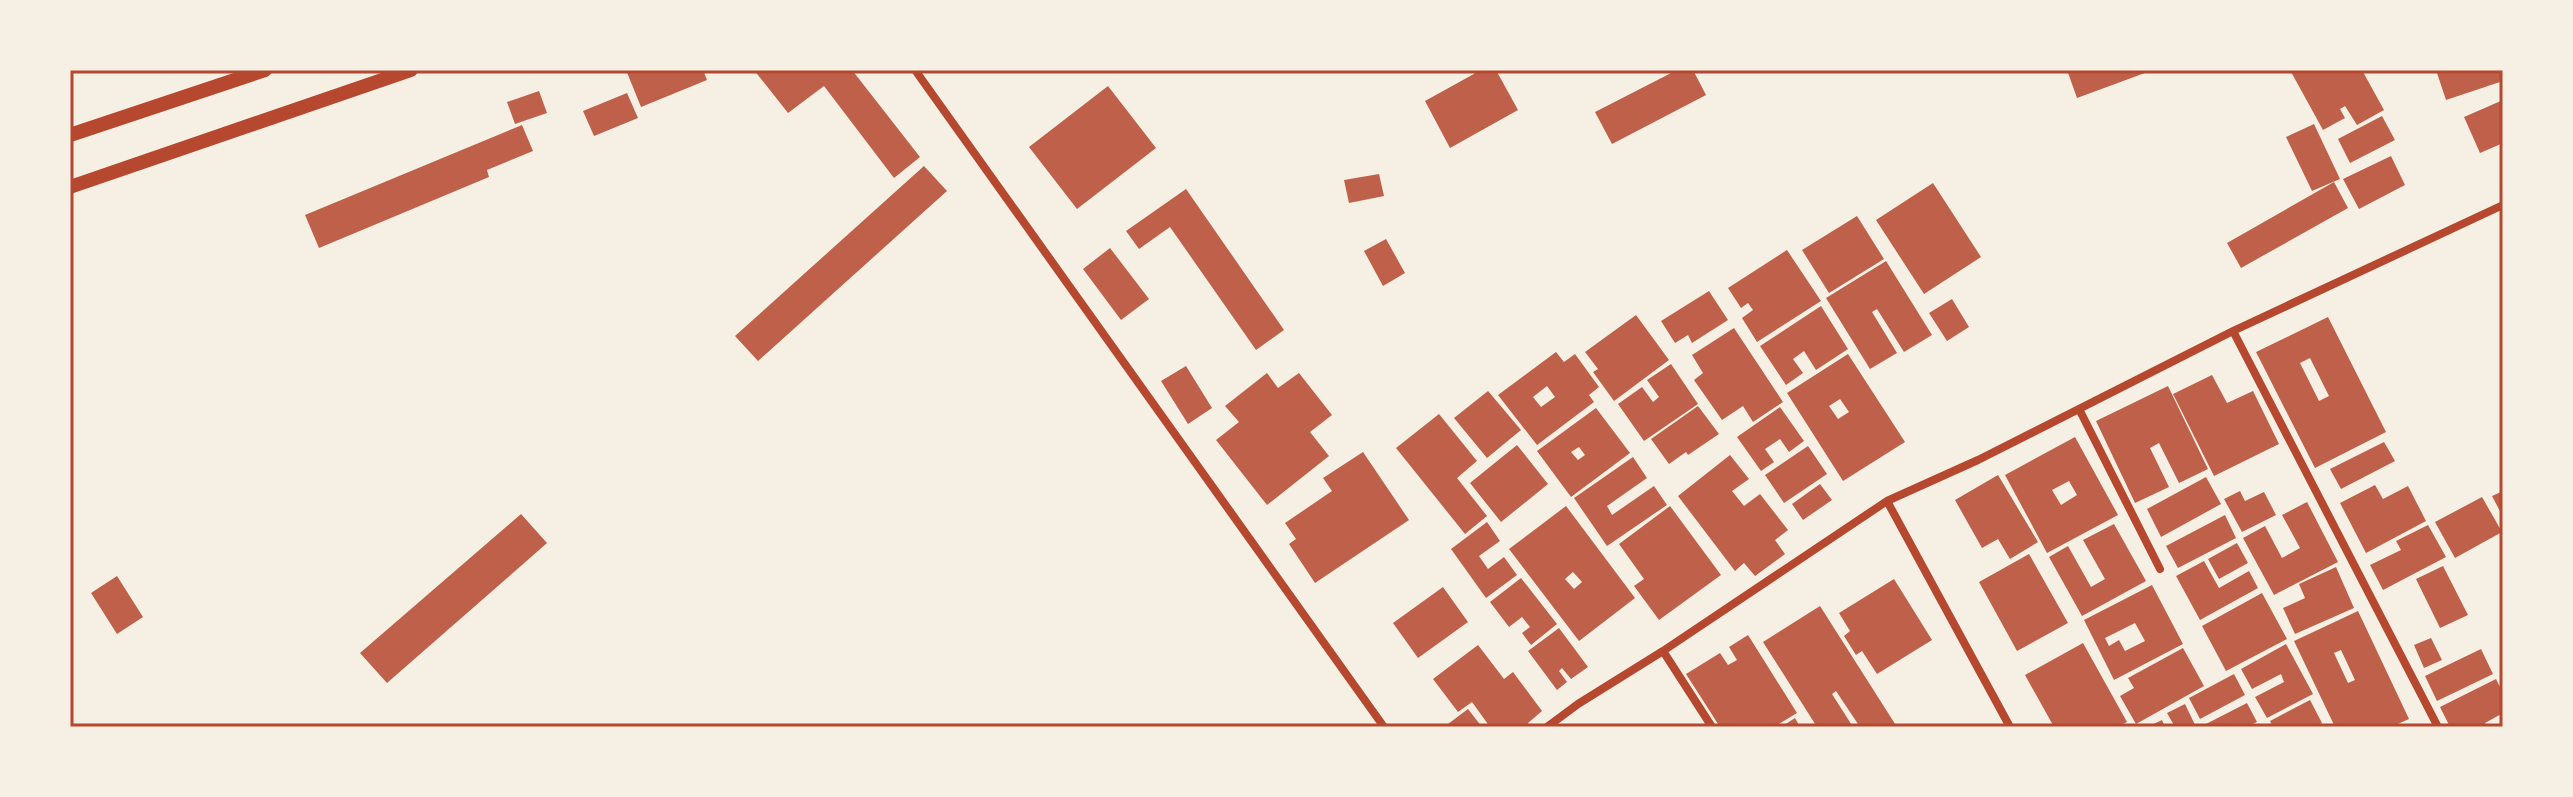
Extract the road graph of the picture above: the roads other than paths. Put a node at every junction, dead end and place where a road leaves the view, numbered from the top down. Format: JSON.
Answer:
{"nodes":[{"id":1,"x":265,"y":70,"type":"edge"},
{"id":2,"x":411,"y":70,"type":"edge"},
{"id":3,"x":915,"y":70,"type":"edge"},
{"id":4,"x":70,"y":135,"type":"edge"},
{"id":5,"x":70,"y":187,"type":"edge"},
{"id":6,"x":2503,"y":205,"type":"edge"},
{"id":7,"x":2233,"y":331,"type":"junction"},
{"id":8,"x":2079,"y":409,"type":"junction"},
{"id":9,"x":1887,"y":501,"type":"junction"},
{"id":10,"x":2160,"y":569,"type":"dead end"},
{"id":11,"x":1663,"y":651,"type":"junction"},
{"id":12,"x":1384,"y":727,"type":"edge"},
{"id":13,"x":1547,"y":727,"type":"edge"},
{"id":14,"x":1712,"y":727,"type":"edge"},
{"id":15,"x":2010,"y":727,"type":"edge"},
{"id":16,"x":2438,"y":727,"type":"edge"}],
"edges":[{"from":1,"to":4,"type":"street"},
{"from":2,"to":5,"type":"street"},
{"from":3,"to":12,"type":"street"},
{"from":6,"to":7,"type":"street"},
{"from":7,"to":8,"type":"street"},
{"from":7,"to":16,"type":"street"},
{"from":8,"to":9,"type":"street"},
{"from":8,"to":10,"type":"street"},
{"from":9,"to":11,"type":"street"},
{"from":9,"to":15,"type":"street"},
{"from":11,"to":13,"type":"street"},
{"from":11,"to":14,"type":"street"}]}
